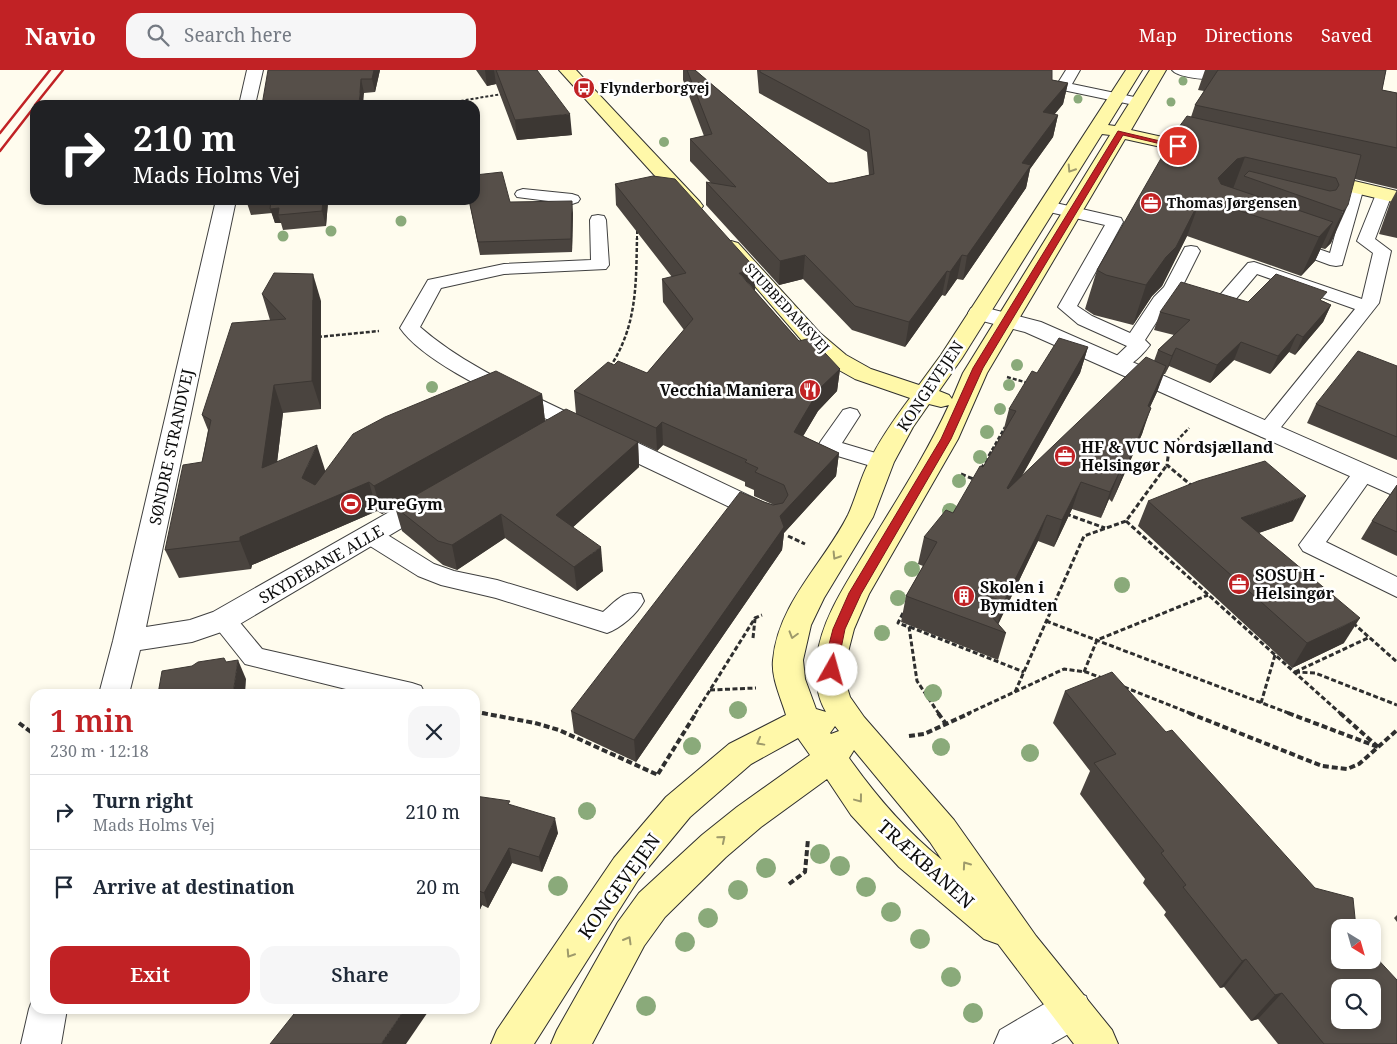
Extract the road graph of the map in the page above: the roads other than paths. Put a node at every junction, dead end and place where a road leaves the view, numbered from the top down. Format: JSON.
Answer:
{"nodes":[{"id":1,"x":254,"y":70,"type":"edge"},
{"id":2,"x":566,"y":70,"type":"edge"},
{"id":3,"x":1073,"y":70,"type":"edge"},
{"id":4,"x":1134,"y":70,"type":"edge"},
{"id":5,"x":1158,"y":70,"type":"edge"},
{"id":6,"x":1179,"y":70,"type":"edge"},
{"id":7,"x":1243,"y":72,"type":"edge"},
{"id":8,"x":1259,"y":83,"type":"edge"},
{"id":9,"x":1116,"y":97,"type":"junction"},
{"id":10,"x":248,"y":100,"type":"edge"},
{"id":11,"x":1139,"y":102,"type":"junction"},
{"id":12,"x":1097,"y":128,"type":"junction"},
{"id":13,"x":1120,"y":133,"type":"junction"},
{"id":14,"x":1226,"y":157,"type":"edge"},
{"id":15,"x":1300,"y":174,"type":"edge"},
{"id":16,"x":672,"y":182,"type":"junction"},
{"id":17,"x":1356,"y":187,"type":"junction"},
{"id":18,"x":635,"y":192,"type":"edge"},
{"id":19,"x":523,"y":194,"type":"dead end"},
{"id":20,"x":1391,"y":195,"type":"edge"},
{"id":21,"x":572,"y":199,"type":"edge"},
{"id":22,"x":225,"y":205,"type":"edge"},
{"id":23,"x":1047,"y":206,"type":"junction"},
{"id":24,"x":1072,"y":212,"type":"junction"},
{"id":25,"x":598,"y":220,"type":"dead end"},
{"id":26,"x":1270,"y":237,"type":"edge"},
{"id":27,"x":1191,"y":251,"type":"edge"},
{"id":28,"x":1175,"y":300,"type":"edge"},
{"id":29,"x":1222,"y":304,"type":"edge"},
{"id":30,"x":1367,"y":307,"type":"junction"},
{"id":31,"x":979,"y":313,"type":"junction"},
{"id":32,"x":1006,"y":320,"type":"junction"},
{"id":33,"x":1137,"y":343,"type":"junction"},
{"id":34,"x":1117,"y":365,"type":"junction"},
{"id":35,"x":924,"y":395,"type":"junction"},
{"id":36,"x":961,"y":406,"type":"junction"},
{"id":37,"x":850,"y":415,"type":"dead end"},
{"id":38,"x":568,"y":421,"type":"junction"},
{"id":39,"x":1267,"y":431,"type":"junction"},
{"id":40,"x":542,"y":436,"type":"edge"},
{"id":41,"x":881,"y":462,"type":"junction"},
{"id":42,"x":1364,"y":474,"type":"junction"},
{"id":43,"x":1397,"y":488,"type":"edge"},
{"id":44,"x":447,"y":490,"type":"edge"},
{"id":45,"x":772,"y":517,"type":"edge"},
{"id":46,"x":370,"y":535,"type":"junction"},
{"id":47,"x":1397,"y":588,"type":"edge"},
{"id":48,"x":632,"y":601,"type":"dead end"},
{"id":49,"x":223,"y":620,"type":"junction"},
{"id":50,"x":128,"y":641,"type":"junction"},
{"id":51,"x":115,"y":689,"type":"edge"},
{"id":52,"x":391,"y":689,"type":"edge"},
{"id":53,"x":804,"y":721,"type":"junction"},
{"id":54,"x":860,"y":735,"type":"junction"},
{"id":55,"x":830,"y":760,"type":"junction"},
{"id":56,"x":1023,"y":949,"type":"junction"},
{"id":57,"x":1072,"y":1010,"type":"junction"},
{"id":58,"x":47,"y":1014,"type":"edge"},
{"id":59,"x":41,"y":1044,"type":"edge"},
{"id":60,"x":511,"y":1044,"type":"edge"},
{"id":61,"x":572,"y":1044,"type":"edge"},
{"id":62,"x":1014,"y":1044,"type":"edge"},
{"id":63,"x":1098,"y":1044,"type":"edge"}],
"edges":[{"from":1,"to":10,"type":"street"},
{"from":2,"to":16,"type":"street","name":"STUBBEDAMSVEJ"},
{"from":3,"to":9,"type":"lane"},
{"from":4,"to":9,"type":"street","name":"KONGEVEJEN"},
{"from":5,"to":11,"type":"street","name":"KONGEVEJEN"},
{"from":6,"to":7,"type":"lane"},
{"from":7,"to":8,"type":"lane"},
{"from":9,"to":11,"type":"lane"},
{"from":9,"to":12,"type":"street","name":"KONGEVEJEN"},
{"from":11,"to":13,"type":"street","name":"KONGEVEJEN"},
{"from":12,"to":13,"type":"street"},
{"from":12,"to":23,"type":"street","name":"KONGEVEJEN","one_way":true},
{"from":13,"to":14,"type":"street"},
{"from":13,"to":24,"type":"street","name":"KONGEVEJEN"},
{"from":15,"to":17,"type":"street"},
{"from":16,"to":18,"type":"lane"},
{"from":16,"to":35,"type":"street","name":"STUBBEDAMSVEJ"},
{"from":17,"to":20,"type":"street"},
{"from":17,"to":26,"type":"lane"},
{"from":19,"to":21,"type":"lane"},
{"from":20,"to":30,"type":"lane"},
{"from":22,"to":50,"type":"street","name":"SØNDRE STRANDVEJ"},
{"from":23,"to":24,"type":"lane"},
{"from":23,"to":31,"type":"street","name":"KONGEVEJEN"},
{"from":24,"to":32,"type":"street","name":"KONGEVEJEN"},
{"from":24,"to":33,"type":"lane"},
{"from":25,"to":38,"type":"lane"},
{"from":27,"to":33,"type":"lane"},
{"from":28,"to":33,"type":"lane"},
{"from":29,"to":30,"type":"lane"},
{"from":30,"to":39,"type":"lane"},
{"from":31,"to":32,"type":"street"},
{"from":31,"to":35,"type":"street","name":"KONGEVEJEN"},
{"from":32,"to":34,"type":"street"},
{"from":32,"to":36,"type":"street","name":"KONGEVEJEN"},
{"from":33,"to":34,"type":"lane"},
{"from":34,"to":39,"type":"street"},
{"from":35,"to":36,"type":"street","name":"STUBBEDAMSVEJ"},
{"from":35,"to":41,"type":"street","name":"KONGEVEJEN"},
{"from":36,"to":54,"type":"street","name":"KONGEVEJEN"},
{"from":37,"to":41,"type":"lane"},
{"from":38,"to":40,"type":"street"},
{"from":38,"to":45,"type":"street"},
{"from":39,"to":42,"type":"street"},
{"from":41,"to":53,"type":"street","name":"KONGEVEJEN","one_way":true},
{"from":42,"to":43,"type":"street"},
{"from":42,"to":47,"type":"lane"},
{"from":44,"to":46,"type":"street","name":"SKYDEBANE ALLE"},
{"from":46,"to":48,"type":"lane"},
{"from":46,"to":49,"type":"street","name":"SKYDEBANE ALLE"},
{"from":49,"to":50,"type":"street","name":"SKYDEBANE ALLE"},
{"from":49,"to":52,"type":"lane"},
{"from":50,"to":51,"type":"street","name":"SØNDRE STRANDVEJ"},
{"from":53,"to":54,"type":"street"},
{"from":53,"to":55,"type":"street","name":"TRÆKBANEN"},
{"from":53,"to":60,"type":"street","name":"KONGEVEJEN","one_way":true},
{"from":54,"to":55,"type":"street"},
{"from":56,"to":54,"type":"street","name":"TRÆKBANEN","one_way":true},
{"from":55,"to":56,"type":"street","name":"TRÆKBANEN","one_way":true},
{"from":61,"to":55,"type":"street","one_way":true},
{"from":56,"to":57,"type":"street","name":"TRÆKBANEN"},
{"from":57,"to":62,"type":"street"},
{"from":57,"to":63,"type":"street","name":"TRÆKBANEN"},
{"from":58,"to":59,"type":"street"}]}
